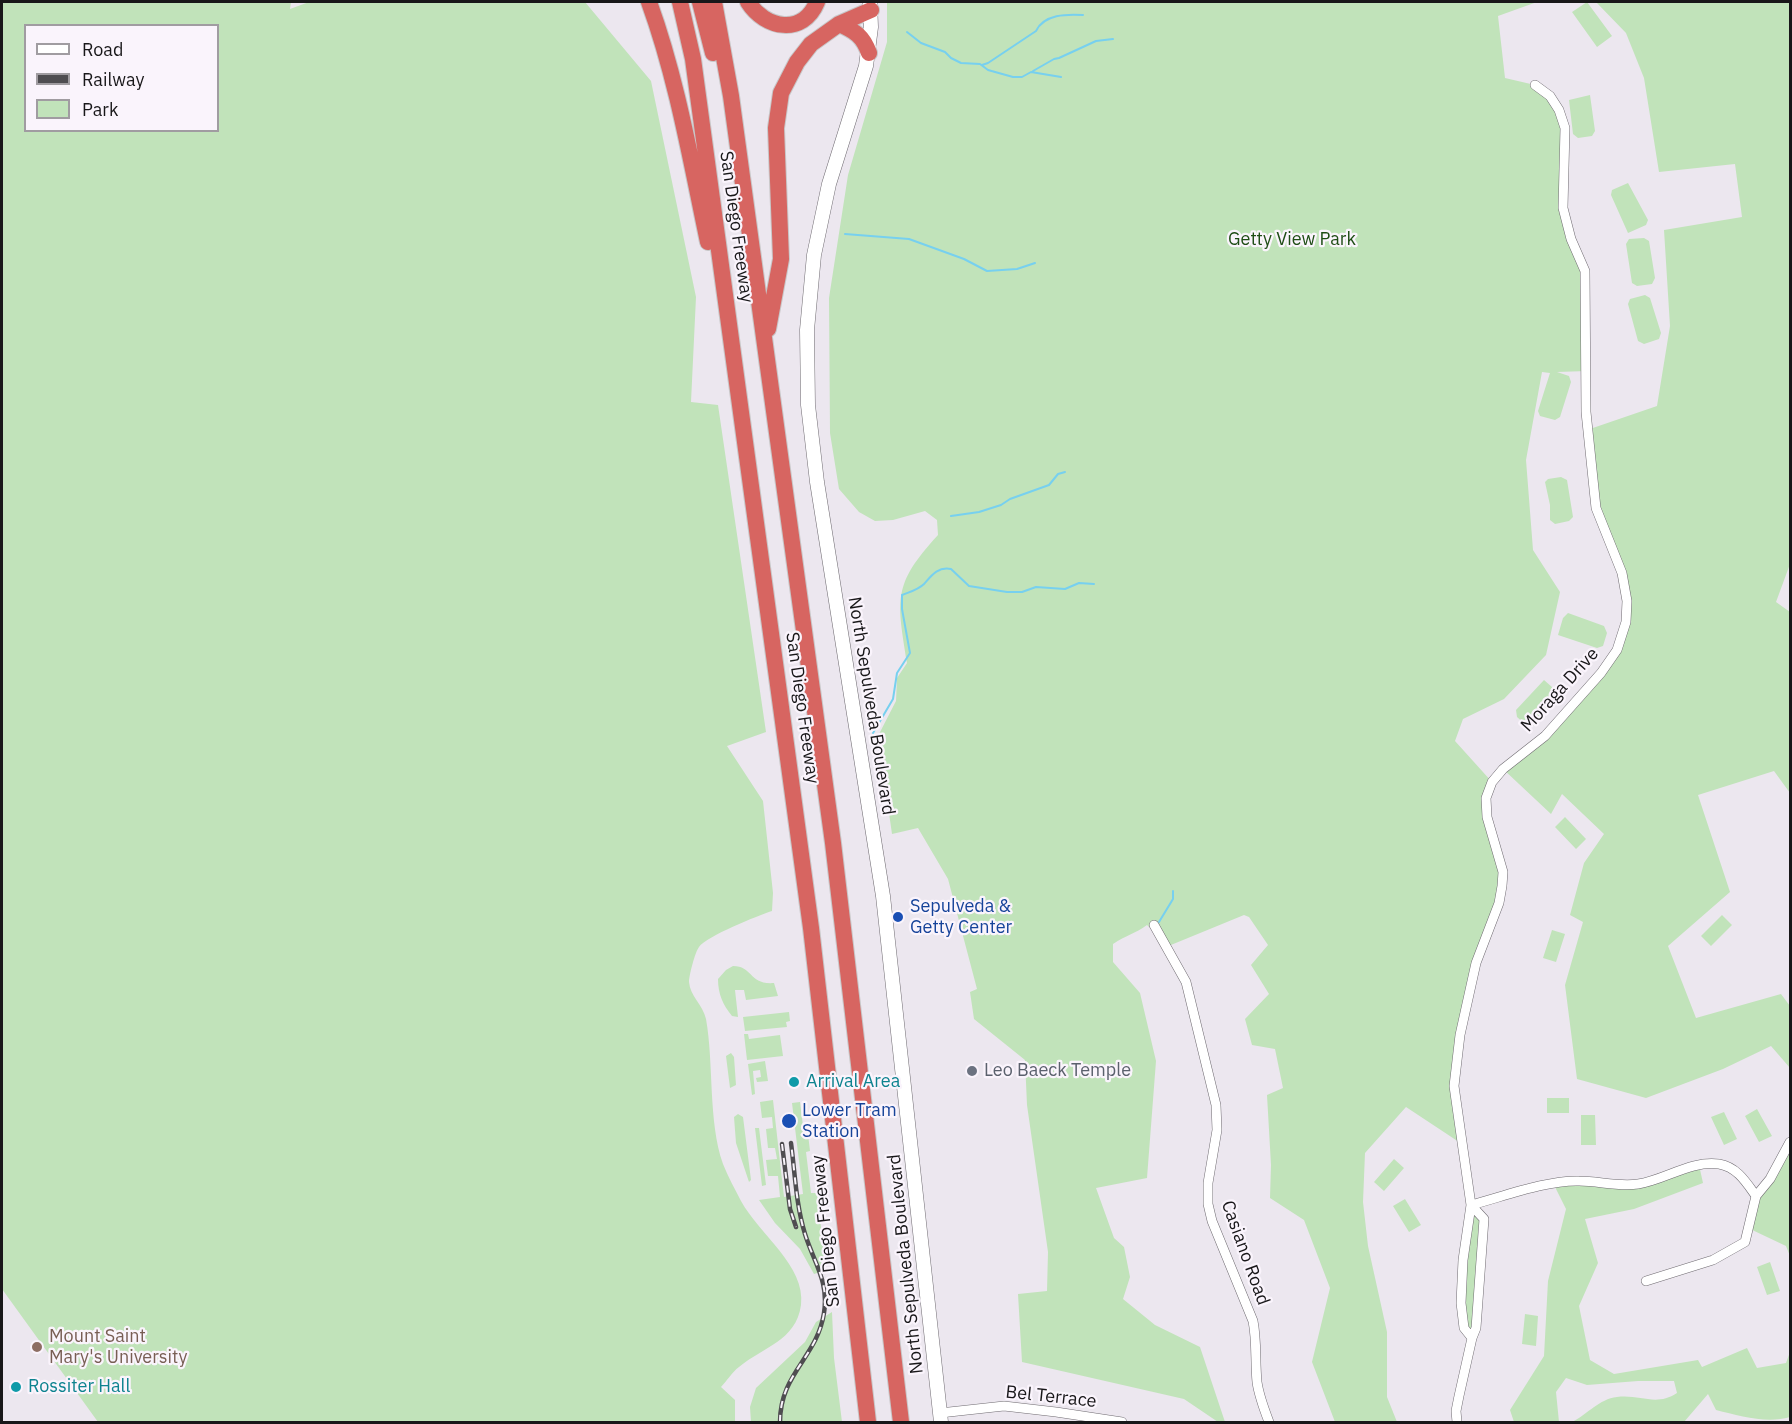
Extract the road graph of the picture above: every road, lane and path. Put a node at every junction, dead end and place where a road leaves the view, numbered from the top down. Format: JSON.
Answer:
{"nodes":[{"id":1,"x":649,"y":2,"type":"edge"},
{"id":2,"x":680,"y":2,"type":"edge"},
{"id":3,"x":690,"y":2,"type":"edge"},
{"id":4,"x":700,"y":2,"type":"edge"},
{"id":5,"x":714,"y":2,"type":"edge"},
{"id":6,"x":748,"y":2,"type":"edge"},
{"id":7,"x":817,"y":2,"type":"edge"},
{"id":8,"x":870,"y":6,"type":"edge"},
{"id":9,"x":839,"y":24,"type":"junction"},
{"id":10,"x":868,"y":53,"type":"junction"},
{"id":11,"x":1535,"y":85,"type":"dead end"},
{"id":12,"x":731,"y":96,"type":"junction"},
{"id":13,"x":710,"y":180,"type":"junction"},
{"id":14,"x":765,"y":344,"type":"junction"},
{"id":15,"x":733,"y":356,"type":"junction"},
{"id":16,"x":1154,"y":926,"type":"dead end"},
{"id":17,"x":1791,"y":1142,"type":"edge"},
{"id":18,"x":1756,"y":1196,"type":"junction"},
{"id":19,"x":1471,"y":1205,"type":"junction"},
{"id":20,"x":1646,"y":1281,"type":"dead end"},
{"id":21,"x":1472,"y":1338,"type":"junction"},
{"id":22,"x":940,"y":1418,"type":"edge"},
{"id":23,"x":868,"y":1422,"type":"edge"},
{"id":24,"x":901,"y":1422,"type":"edge"},
{"id":25,"x":1122,"y":1422,"type":"edge"},
{"id":26,"x":1269,"y":1422,"type":"edge"},
{"id":27,"x":1457,"y":1422,"type":"edge"}],
"edges":[{"from":1,"to":15,"type":"highway"},
{"from":2,"to":13,"type":"highway","name":"San Diego Freeway"},
{"from":3,"to":13,"type":"highway"},
{"from":4,"to":12,"type":"highway"},
{"from":5,"to":12,"type":"highway","name":"San Diego Freeway"},
{"from":6,"to":7,"type":"highway"},
{"from":8,"to":9,"type":"highway"},
{"from":8,"to":10,"type":"main road","name":"North Sepulveda Boulevard"},
{"from":9,"to":10,"type":"highway"},
{"from":9,"to":14,"type":"highway"},
{"from":10,"to":22,"type":"main road","name":"North Sepulveda Boulevard"},
{"from":11,"to":19,"type":"street","name":"Moraga Drive"},
{"from":12,"to":14,"type":"highway","name":"San Diego Freeway"},
{"from":13,"to":15,"type":"highway","name":"San Diego Freeway"},
{"from":14,"to":24,"type":"highway","name":"San Diego Freeway"},
{"from":15,"to":23,"type":"highway","name":"San Diego Freeway"},
{"from":16,"to":26,"type":"street","name":"Casiano Road"},
{"from":17,"to":18,"type":"street"},
{"from":18,"to":19,"type":"street"},
{"from":18,"to":20,"type":"street"},
{"from":19,"to":21,"type":"street","name":"Moraga Drive"},
{"from":19,"to":21,"type":"street","name":"Moraga Drive"},
{"from":21,"to":27,"type":"street","name":"Moraga Drive"},
{"from":22,"to":25,"type":"street","name":"Bel Terrace"}]}
